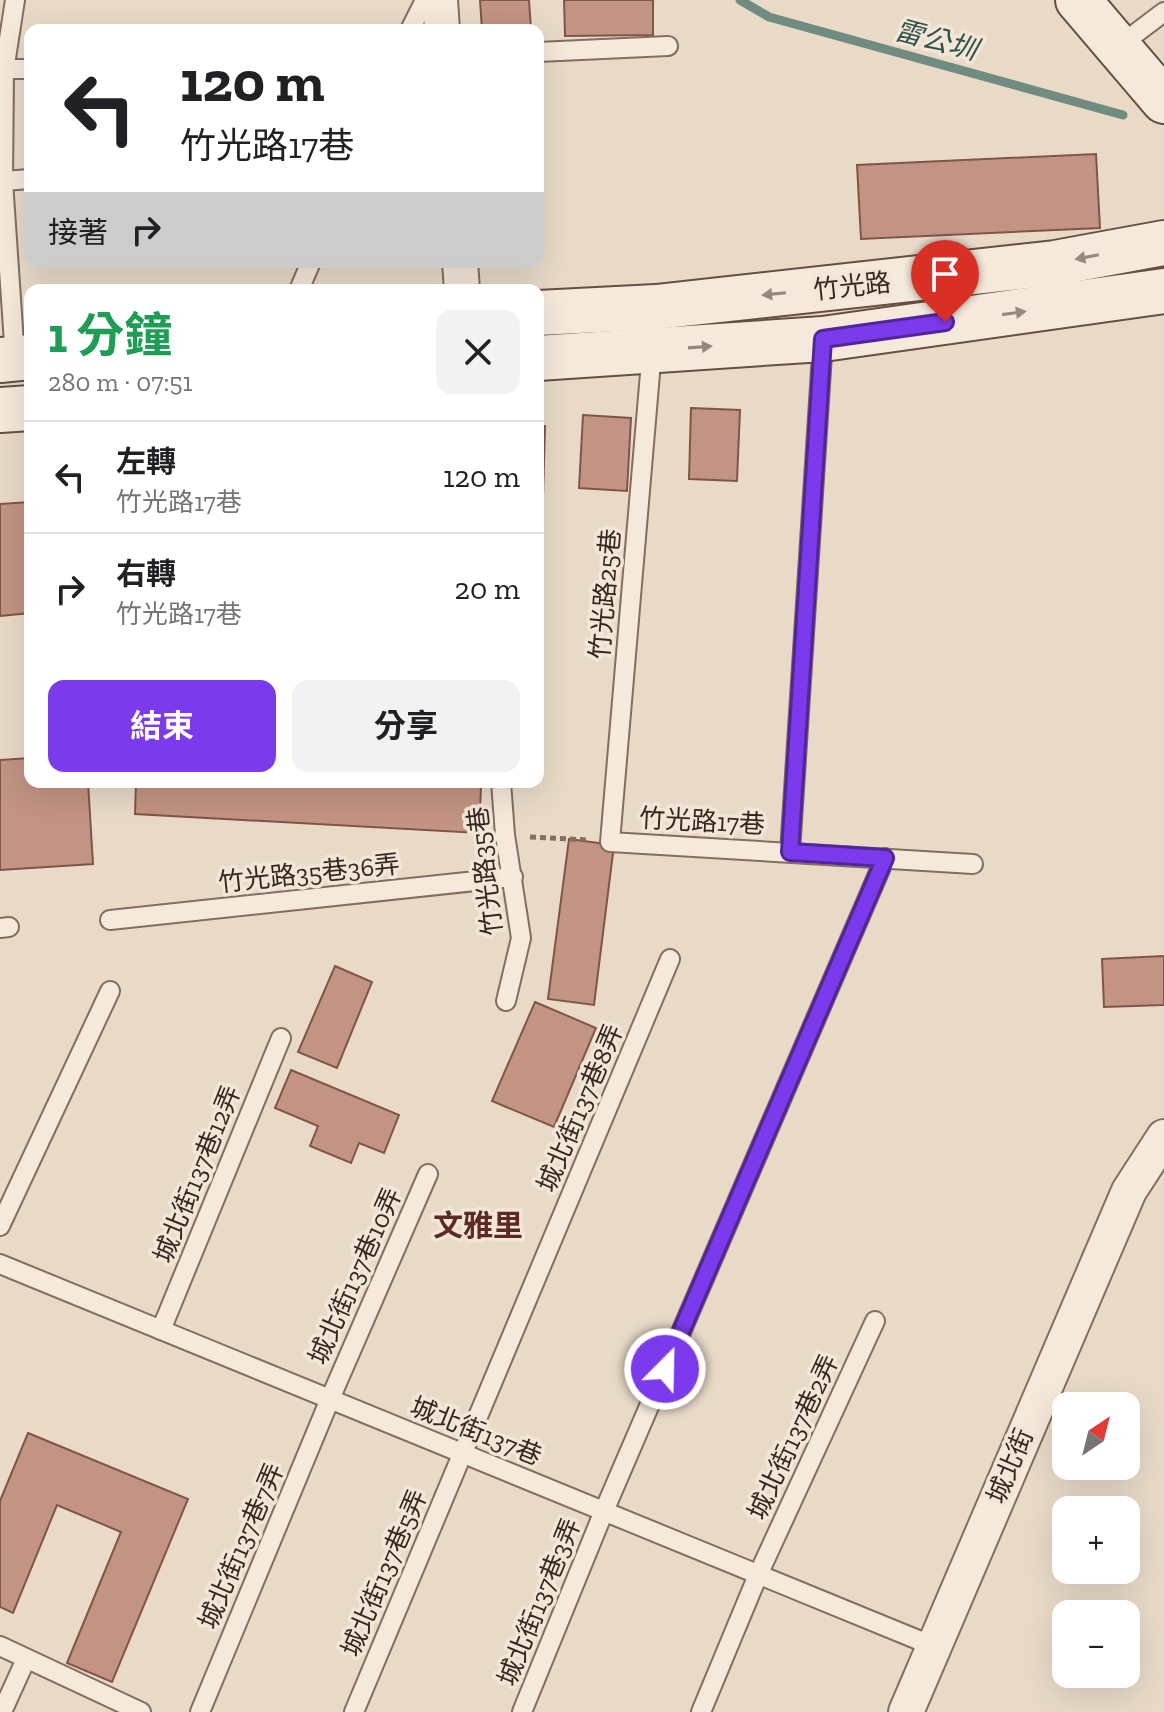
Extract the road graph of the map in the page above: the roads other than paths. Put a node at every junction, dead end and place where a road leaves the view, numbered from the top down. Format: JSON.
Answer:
{"nodes":[{"id":1,"x":15,"y":0,"type":"edge"},
{"id":2,"x":425,"y":0,"type":"edge"},
{"id":3,"x":440,"y":0,"type":"edge"},
{"id":4,"x":1078,"y":0,"type":"edge"},
{"id":5,"x":1164,"y":12,"type":"edge"},
{"id":6,"x":413,"y":24,"type":"edge"},
{"id":7,"x":442,"y":24,"type":"edge"},
{"id":8,"x":668,"y":46,"type":"dead end"},
{"id":9,"x":1119,"y":46,"type":"junction"},
{"id":10,"x":544,"y":52,"type":"edge"},
{"id":11,"x":24,"y":69,"type":"edge"},
{"id":12,"x":2,"y":70,"type":"edge"},
{"id":13,"x":1164,"y":71,"type":"edge"},
{"id":14,"x":1164,"y":101,"type":"edge"},
{"id":15,"x":3,"y":112,"type":"edge"},
{"id":16,"x":24,"y":179,"type":"edge"},
{"id":17,"x":3,"y":181,"type":"junction"},
{"id":18,"x":1164,"y":243,"type":"edge"},
{"id":19,"x":1164,"y":291,"type":"edge"},
{"id":20,"x":544,"y":313,"type":"edge"},
{"id":21,"x":823,"y":339,"type":"junction"},
{"id":22,"x":652,"y":350,"type":"junction"},
{"id":23,"x":15,"y":358,"type":"edge"},
{"id":24,"x":544,"y":358,"type":"edge"},
{"id":25,"x":24,"y":408,"type":"edge"},
{"id":26,"x":0,"y":410,"type":"edge"},
{"id":27,"x":501,"y":788,"type":"edge"},
{"id":28,"x":610,"y":842,"type":"joint"},
{"id":29,"x":790,"y":852,"type":"junction"},
{"id":30,"x":885,"y":858,"type":"junction"},
{"id":31,"x":973,"y":864,"type":"dead end"},
{"id":32,"x":513,"y":877,"type":"junction"},
{"id":33,"x":110,"y":920,"type":"dead end"},
{"id":34,"x":670,"y":959,"type":"dead end"},
{"id":35,"x":110,"y":991,"type":"dead end"},
{"id":36,"x":506,"y":1001,"type":"dead end"},
{"id":37,"x":281,"y":1038,"type":"dead end"},
{"id":38,"x":1164,"y":1137,"type":"edge"},
{"id":39,"x":428,"y":1174,"type":"dead end"},
{"id":40,"x":0,"y":1226,"type":"edge"},
{"id":41,"x":0,"y":1264,"type":"edge"},
{"id":42,"x":875,"y":1321,"type":"dead end"},
{"id":43,"x":161,"y":1330,"type":"junction"},
{"id":44,"x":330,"y":1399,"type":"junction"},
{"id":45,"x":462,"y":1453,"type":"junction"},
{"id":46,"x":604,"y":1511,"type":"junction"},
{"id":47,"x":758,"y":1575,"type":"junction"},
{"id":48,"x":0,"y":1646,"type":"edge"},
{"id":49,"x":933,"y":1646,"type":"junction"},
{"id":50,"x":26,"y":1659,"type":"junction"},
{"id":51,"x":2,"y":1712,"type":"edge"},
{"id":52,"x":141,"y":1712,"type":"edge"},
{"id":53,"x":200,"y":1712,"type":"edge"},
{"id":54,"x":354,"y":1712,"type":"edge"},
{"id":55,"x":522,"y":1712,"type":"edge"},
{"id":56,"x":701,"y":1712,"type":"edge"},
{"id":57,"x":906,"y":1712,"type":"edge"}],
"edges":[{"from":1,"to":12,"type":"lane"},
{"from":2,"to":6,"type":"lane"},
{"from":3,"to":7,"type":"street"},
{"from":4,"to":9,"type":"street"},
{"from":5,"to":9,"type":"lane"},
{"from":8,"to":10,"type":"lane"},
{"from":9,"to":13,"type":"street"},
{"from":9,"to":14,"type":"street"},
{"from":11,"to":12,"type":"lane"},
{"from":12,"to":15,"type":"lane"},
{"from":15,"to":17,"type":"lane"},
{"from":16,"to":17,"type":"lane"},
{"from":17,"to":23,"type":"lane"},
{"from":18,"to":20,"type":"street","name":"竹光路","one_way":true},
{"from":21,"to":19,"type":"street","name":"竹光路","one_way":true},
{"from":22,"to":21,"type":"street","name":"竹光路","one_way":true},
{"from":21,"to":29,"type":"lane","name":"竹光路17巷"},
{"from":22,"to":24,"type":"street","name":"竹光路"},
{"from":22,"to":28,"type":"lane","name":"竹光路25巷"},
{"from":25,"to":26,"type":"street"},
{"from":27,"to":32,"type":"lane","name":"竹光路35巷"},
{"from":28,"to":29,"type":"lane","name":"竹光路17巷"},
{"from":29,"to":30,"type":"lane","name":"竹光路17巷"},
{"from":30,"to":31,"type":"lane","name":"竹光路17巷"},
{"from":30,"to":46,"type":"lane","name":"城北街137巷3弄"},
{"from":32,"to":33,"type":"lane","name":"竹光路35巷36弄"},
{"from":32,"to":36,"type":"lane","name":"竹光路35巷"},
{"from":34,"to":45,"type":"lane","name":"城北街137巷8弄"},
{"from":35,"to":40,"type":"lane"},
{"from":37,"to":43,"type":"lane","name":"城北街137巷12弄"},
{"from":38,"to":49,"type":"street","name":"城北街"},
{"from":39,"to":44,"type":"lane","name":"城北街137巷10弄"},
{"from":41,"to":43,"type":"lane","name":"城北街137巷"},
{"from":42,"to":47,"type":"lane","name":"城北街137巷2弄"},
{"from":43,"to":44,"type":"lane","name":"城北街137巷"},
{"from":44,"to":45,"type":"lane","name":"城北街137巷"},
{"from":44,"to":53,"type":"lane","name":"城北街137巷7弄"},
{"from":45,"to":46,"type":"lane","name":"城北街137巷"},
{"from":45,"to":54,"type":"lane","name":"城北街137巷5弄"},
{"from":46,"to":47,"type":"lane","name":"城北街137巷"},
{"from":46,"to":55,"type":"lane","name":"城北街137巷3弄"},
{"from":47,"to":49,"type":"lane","name":"城北街137巷"},
{"from":47,"to":56,"type":"lane","name":"城北街137巷2弄"},
{"from":48,"to":50,"type":"lane"},
{"from":49,"to":57,"type":"street","name":"城北街"},
{"from":50,"to":51,"type":"lane"},
{"from":50,"to":52,"type":"lane"}]}
